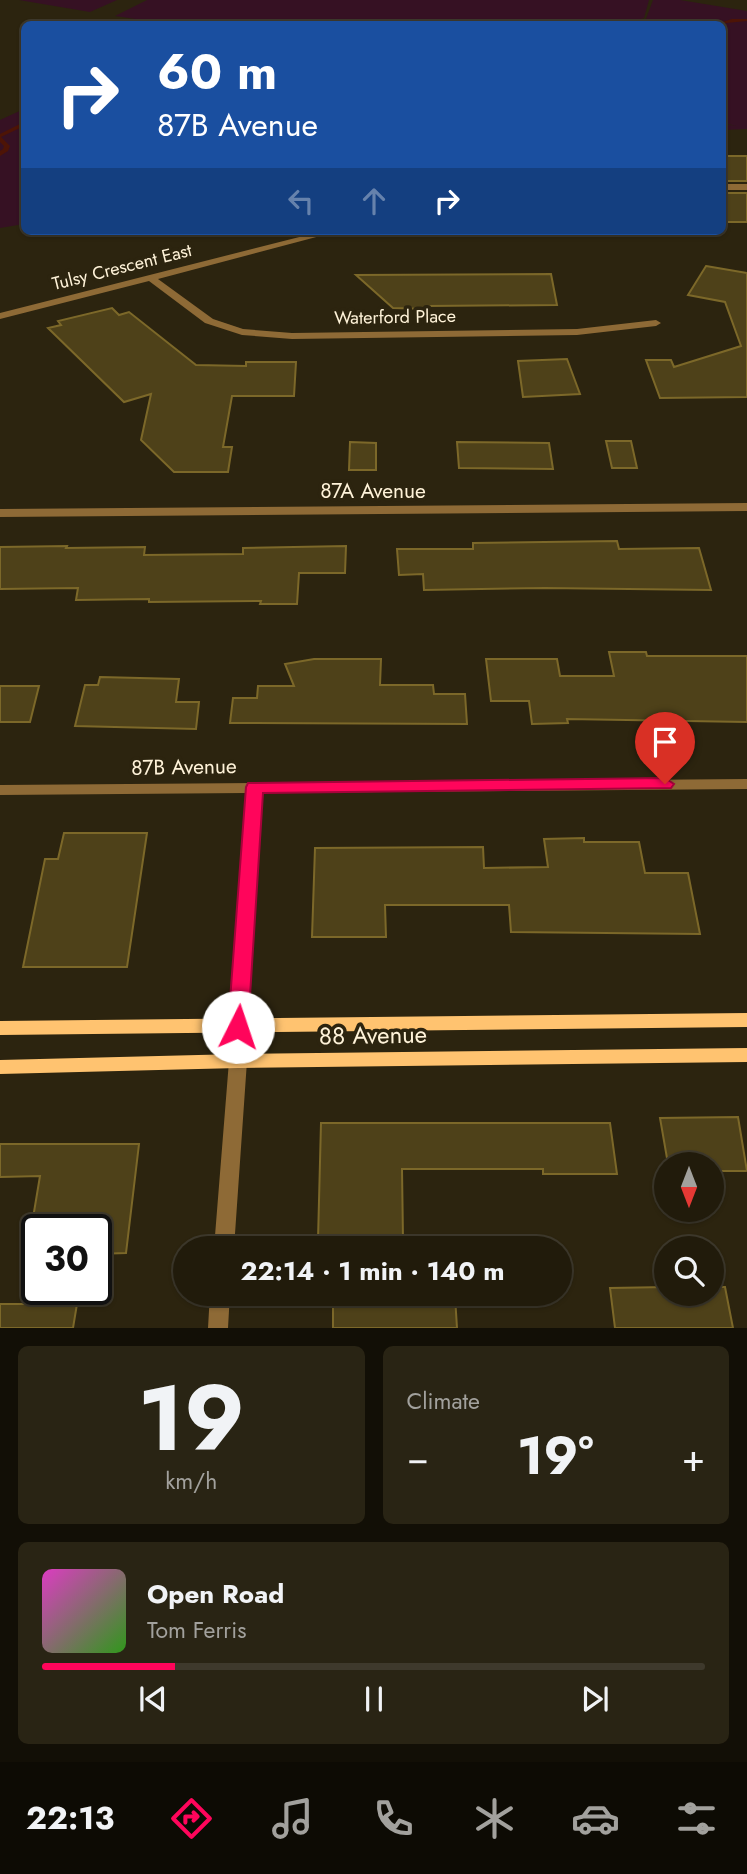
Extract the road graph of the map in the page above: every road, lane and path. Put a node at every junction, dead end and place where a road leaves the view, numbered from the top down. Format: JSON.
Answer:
{"nodes":[{"id":1,"x":726,"y":187,"type":"edge"},
{"id":2,"x":747,"y":187,"type":"edge"},
{"id":3,"x":318,"y":235,"type":"edge"},
{"id":4,"x":151,"y":278,"type":"junction"},
{"id":5,"x":0,"y":316,"type":"edge"},
{"id":6,"x":656,"y":323,"type":"dead end"},
{"id":7,"x":747,"y":507,"type":"edge"},
{"id":8,"x":0,"y":513,"type":"edge"},
{"id":9,"x":747,"y":783,"type":"edge"},
{"id":10,"x":254,"y":787,"type":"junction"},
{"id":11,"x":0,"y":790,"type":"edge"},
{"id":12,"x":747,"y":1020,"type":"edge"},
{"id":13,"x":238,"y":1027,"type":"junction"},
{"id":14,"x":0,"y":1028,"type":"edge"},
{"id":15,"x":747,"y":1055,"type":"edge"},
{"id":16,"x":239,"y":1061,"type":"junction"},
{"id":17,"x":0,"y":1067,"type":"edge"},
{"id":18,"x":225,"y":1236,"type":"edge"},
{"id":19,"x":219,"y":1306,"type":"edge"},
{"id":20,"x":218,"y":1328,"type":"edge"}],
"edges":[{"from":1,"to":2,"type":"street"},
{"from":3,"to":4,"type":"street","name":"Tulsy Crescent East"},
{"from":4,"to":5,"type":"street","name":"Tulsy Crescent East"},
{"from":4,"to":6,"type":"street","name":"Waterford Place"},
{"from":7,"to":8,"type":"street","name":"87A Avenue"},
{"from":9,"to":10,"type":"street","name":"87B Avenue"},
{"from":10,"to":11,"type":"street","name":"87B Avenue"},
{"from":10,"to":13,"type":"street"},
{"from":12,"to":13,"type":"main road","name":"88 Avenue"},
{"from":13,"to":14,"type":"main road","name":"88 Avenue"},
{"from":15,"to":16,"type":"main road","name":"88 Avenue"},
{"from":16,"to":17,"type":"main road","name":"88 Avenue"},
{"from":16,"to":18,"type":"street"},
{"from":19,"to":20,"type":"street"}]}
